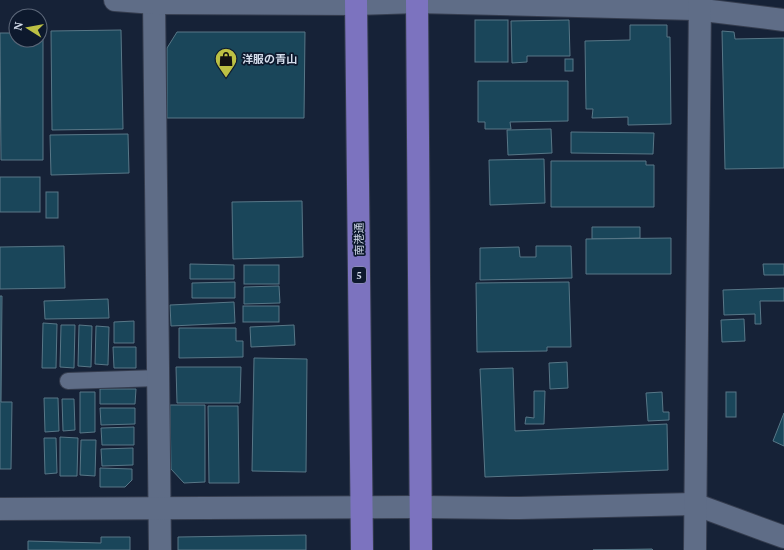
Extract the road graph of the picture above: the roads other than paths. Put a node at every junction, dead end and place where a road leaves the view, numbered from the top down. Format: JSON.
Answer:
{"nodes":[{"id":1,"x":114,"y":0,"type":"edge"},
{"id":2,"x":417,"y":1,"type":"edge"},
{"id":3,"x":154,"y":2,"type":"edge"},
{"id":4,"x":356,"y":2,"type":"edge"},
{"id":5,"x":700,"y":5,"type":"edge"},
{"id":6,"x":784,"y":20,"type":"edge"},
{"id":7,"x":158,"y":378,"type":"junction"},
{"id":8,"x":68,"y":381,"type":"dead end"},
{"id":9,"x":694,"y":504,"type":"junction"},
{"id":10,"x":420,"y":507,"type":"junction"},
{"id":11,"x":159,"y":508,"type":"junction"},
{"id":12,"x":362,"y":508,"type":"junction"},
{"id":13,"x":0,"y":509,"type":"edge"},
{"id":14,"x":784,"y":537,"type":"edge"},
{"id":15,"x":160,"y":550,"type":"edge"},
{"id":16,"x":362,"y":550,"type":"edge"},
{"id":17,"x":421,"y":550,"type":"edge"},
{"id":18,"x":695,"y":550,"type":"edge"}],
"edges":[{"from":1,"to":3,"type":"street"},
{"from":2,"to":4,"type":"street"},
{"from":2,"to":5,"type":"street"},
{"from":2,"to":10,"type":"main road"},
{"from":3,"to":4,"type":"street"},
{"from":3,"to":7,"type":"street"},
{"from":4,"to":12,"type":"main road","name":"南港通","number":"5"},
{"from":5,"to":6,"type":"street"},
{"from":5,"to":9,"type":"street"},
{"from":7,"to":8,"type":"lane"},
{"from":7,"to":11,"type":"street"},
{"from":9,"to":10,"type":"street"},
{"from":9,"to":14,"type":"street"},
{"from":9,"to":18,"type":"street"},
{"from":10,"to":12,"type":"street"},
{"from":10,"to":17,"type":"main road"},
{"from":11,"to":12,"type":"street"},
{"from":11,"to":13,"type":"street"},
{"from":11,"to":15,"type":"street"},
{"from":12,"to":16,"type":"main road","name":"南港通","number":"5"}]}
